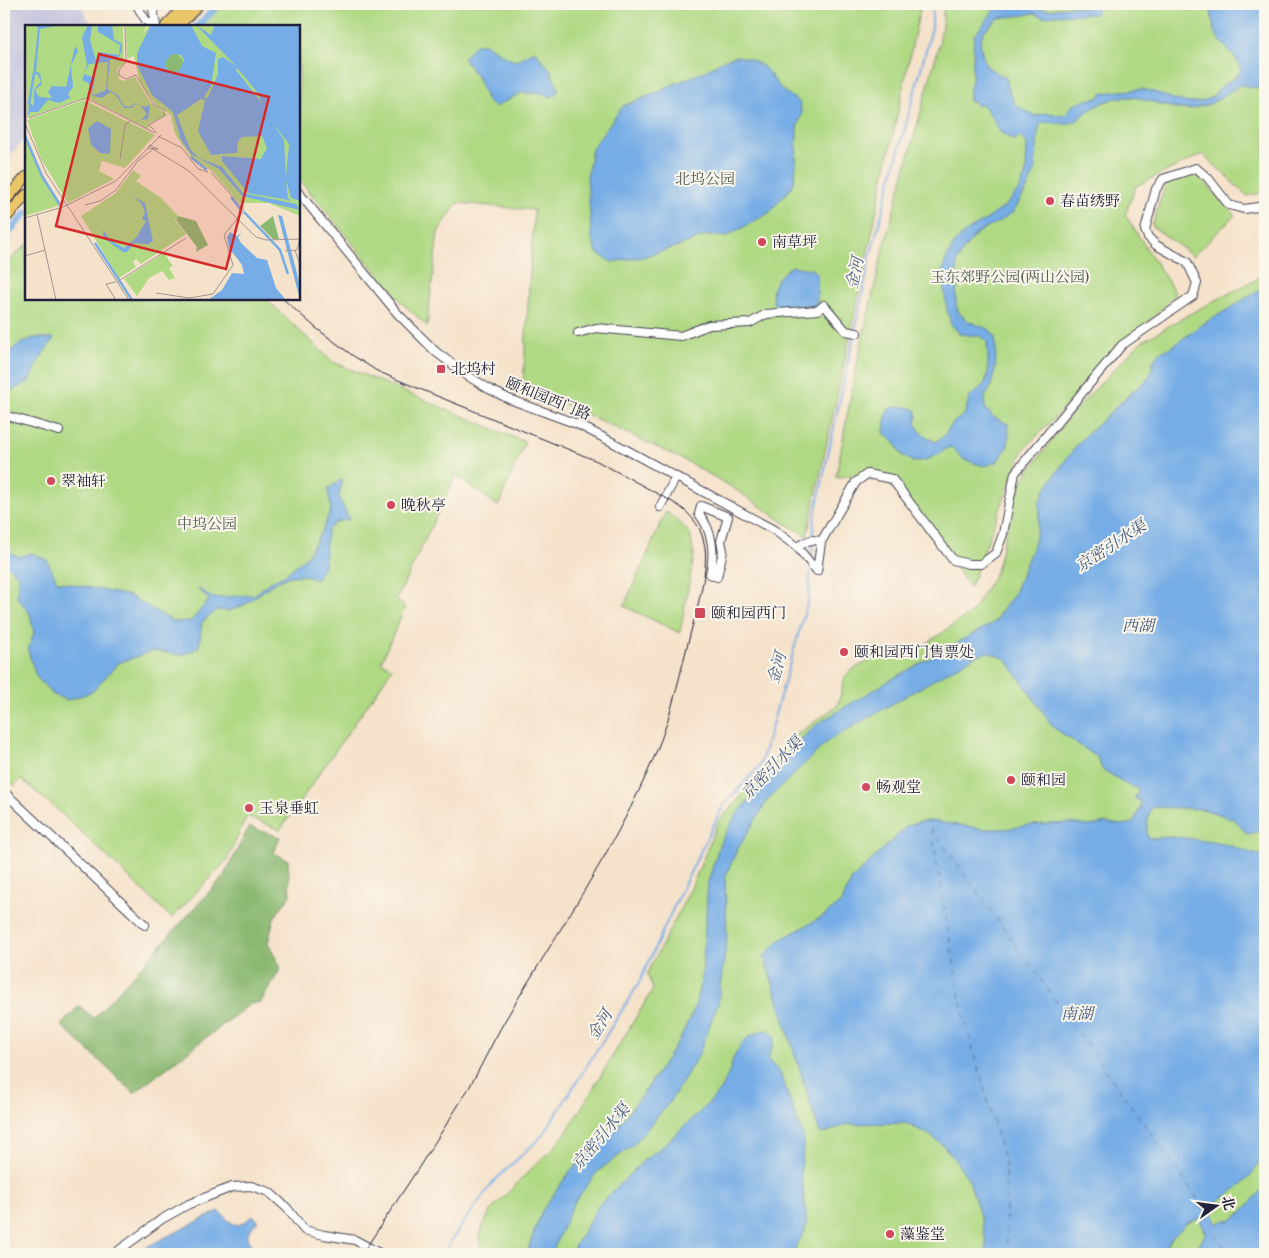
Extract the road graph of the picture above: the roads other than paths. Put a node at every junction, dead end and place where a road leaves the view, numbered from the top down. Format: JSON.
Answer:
{"nodes":[{"id":1,"x":136,"y":4,"type":"edge"},
{"id":2,"x":150,"y":4,"type":"edge"},
{"id":3,"x":187,"y":4,"type":"edge"},
{"id":4,"x":199,"y":4,"type":"edge"},
{"id":5,"x":150,"y":25,"type":"edge"},
{"id":6,"x":156,"y":25,"type":"edge"},
{"id":7,"x":167,"y":25,"type":"edge"},
{"id":8,"x":179,"y":25,"type":"edge"},
{"id":9,"x":25,"y":179,"type":"edge"},
{"id":10,"x":300,"y":194,"type":"edge"},
{"id":11,"x":25,"y":196,"type":"edge"},
{"id":12,"x":4,"y":202,"type":"edge"},
{"id":13,"x":1265,"y":206,"type":"edge"},
{"id":14,"x":4,"y":220,"type":"edge"},
{"id":15,"x":578,"y":333,"type":"dead end"},
{"id":16,"x":855,"y":333,"type":"dead end"},
{"id":17,"x":4,"y":415,"type":"edge"},
{"id":18,"x":59,"y":431,"type":"dead end"},
{"id":19,"x":676,"y":477,"type":"junction"},
{"id":20,"x":660,"y":507,"type":"dead end"},
{"id":21,"x":728,"y":517,"type":"joint"},
{"id":22,"x":816,"y":540,"type":"junction"},
{"id":23,"x":797,"y":547,"type":"junction"},
{"id":24,"x":4,"y":792,"type":"edge"},
{"id":25,"x":145,"y":925,"type":"dead end"},
{"id":26,"x":114,"y":1254,"type":"edge"},
{"id":27,"x":381,"y":1254,"type":"edge"}],
"edges":[{"from":1,"to":5,"type":"street"},
{"from":2,"to":6,"type":"street"},
{"from":3,"to":7,"type":"main road"},
{"from":4,"to":8,"type":"main road"},
{"from":9,"to":12,"type":"main road"},
{"from":10,"to":19,"type":"street","name":"颐和园西门路"},
{"from":11,"to":14,"type":"main road"},
{"from":13,"to":22,"type":"street"},
{"from":15,"to":16,"type":"street"},
{"from":17,"to":18,"type":"street"},
{"from":19,"to":20,"type":"street"},
{"from":19,"to":23,"type":"street","name":"颐和园西门路"},
{"from":21,"to":21,"type":"street"},
{"from":22,"to":23,"type":"street"},
{"from":22,"to":23,"type":"street","name":"颐和园西门路"},
{"from":24,"to":25,"type":"street"},
{"from":26,"to":27,"type":"street"}]}
